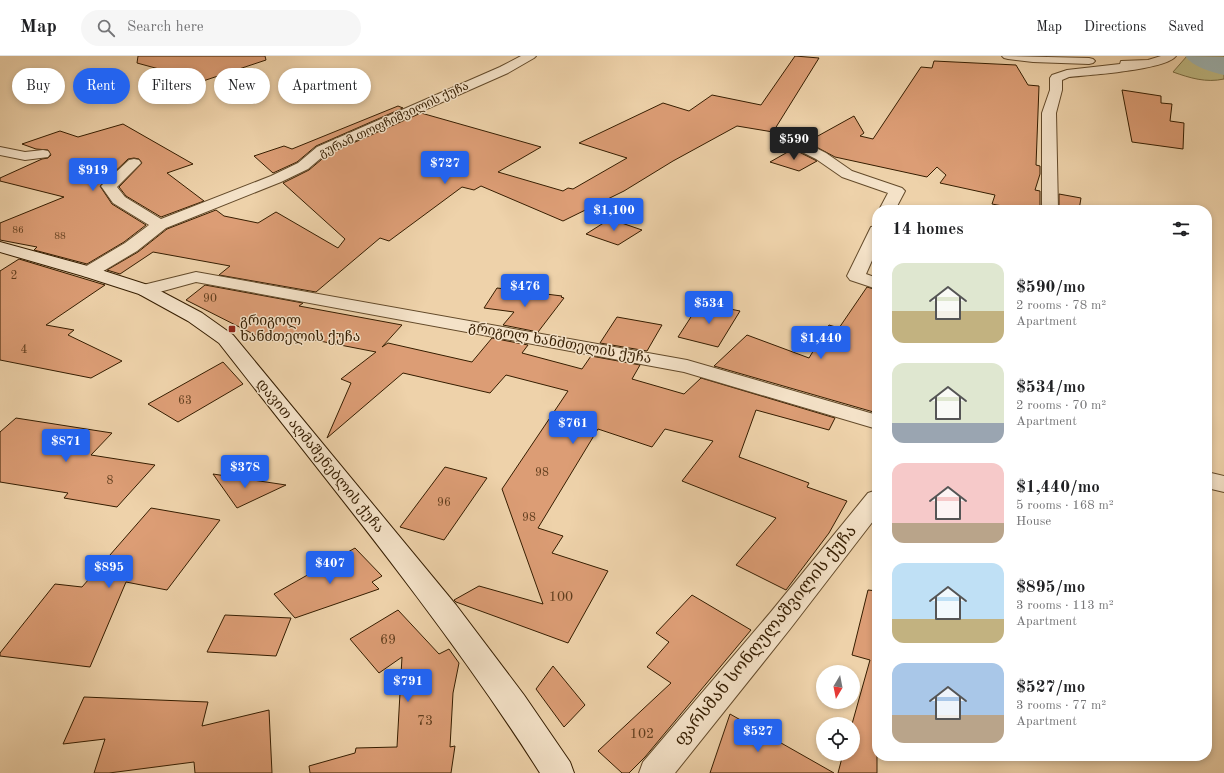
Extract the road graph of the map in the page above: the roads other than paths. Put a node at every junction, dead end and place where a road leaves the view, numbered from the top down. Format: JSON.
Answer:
{"nodes":[{"id":1,"x":530,"y":56,"type":"edge"},
{"id":2,"x":1008,"y":56,"type":"edge"},
{"id":3,"x":1170,"y":56,"type":"edge"},
{"id":4,"x":1140,"y":65,"type":"junction"},
{"id":5,"x":778,"y":141,"type":"dead end"},
{"id":6,"x":0,"y":152,"type":"edge"},
{"id":7,"x":43,"y":154,"type":"dead end"},
{"id":8,"x":134,"y":163,"type":"dead end"},
{"id":9,"x":890,"y":205,"type":"edge"},
{"id":10,"x":1050,"y":205,"type":"edge"},
{"id":11,"x":160,"y":225,"type":"junction"},
{"id":12,"x":872,"y":242,"type":"edge"},
{"id":13,"x":0,"y":247,"type":"edge"},
{"id":14,"x":90,"y":272,"type":"junction"},
{"id":15,"x":872,"y":282,"type":"edge"},
{"id":16,"x":144,"y":290,"type":"junction"},
{"id":17,"x":872,"y":421,"type":"edge"},
{"id":18,"x":1212,"y":481,"type":"edge"},
{"id":19,"x":1224,"y":484,"type":"edge"},
{"id":20,"x":872,"y":505,"type":"edge"},
{"id":21,"x":558,"y":773,"type":"edge"},
{"id":22,"x":654,"y":773,"type":"edge"}],
"edges":[{"from":1,"to":11,"type":"street","name":"გურამ თოფჩიშვილის ქუჩა"},
{"from":2,"to":4,"type":"street"},
{"from":3,"to":4,"type":"street"},
{"from":4,"to":10,"type":"street"},
{"from":5,"to":9,"type":"street"},
{"from":6,"to":7,"type":"street"},
{"from":8,"to":11,"type":"street"},
{"from":11,"to":14,"type":"street","name":"გურამ თოფჩიშვილის ქუჩა"},
{"from":12,"to":15,"type":"street"},
{"from":13,"to":14,"type":"street","name":"დავით აღმაშენებლის ქუჩა"},
{"from":14,"to":16,"type":"street","name":"დავით აღმაშენებლის ქუჩა"},
{"from":16,"to":17,"type":"street","name":"გრიგოლ ხანძთელის ქუჩა"},
{"from":16,"to":21,"type":"street","name":"დავით აღმაშენებლის ქუჩა"},
{"from":18,"to":19,"type":"street"},
{"from":20,"to":22,"type":"street","name":"ფარსმან სონღულაშვილის ქუჩა"}]}
